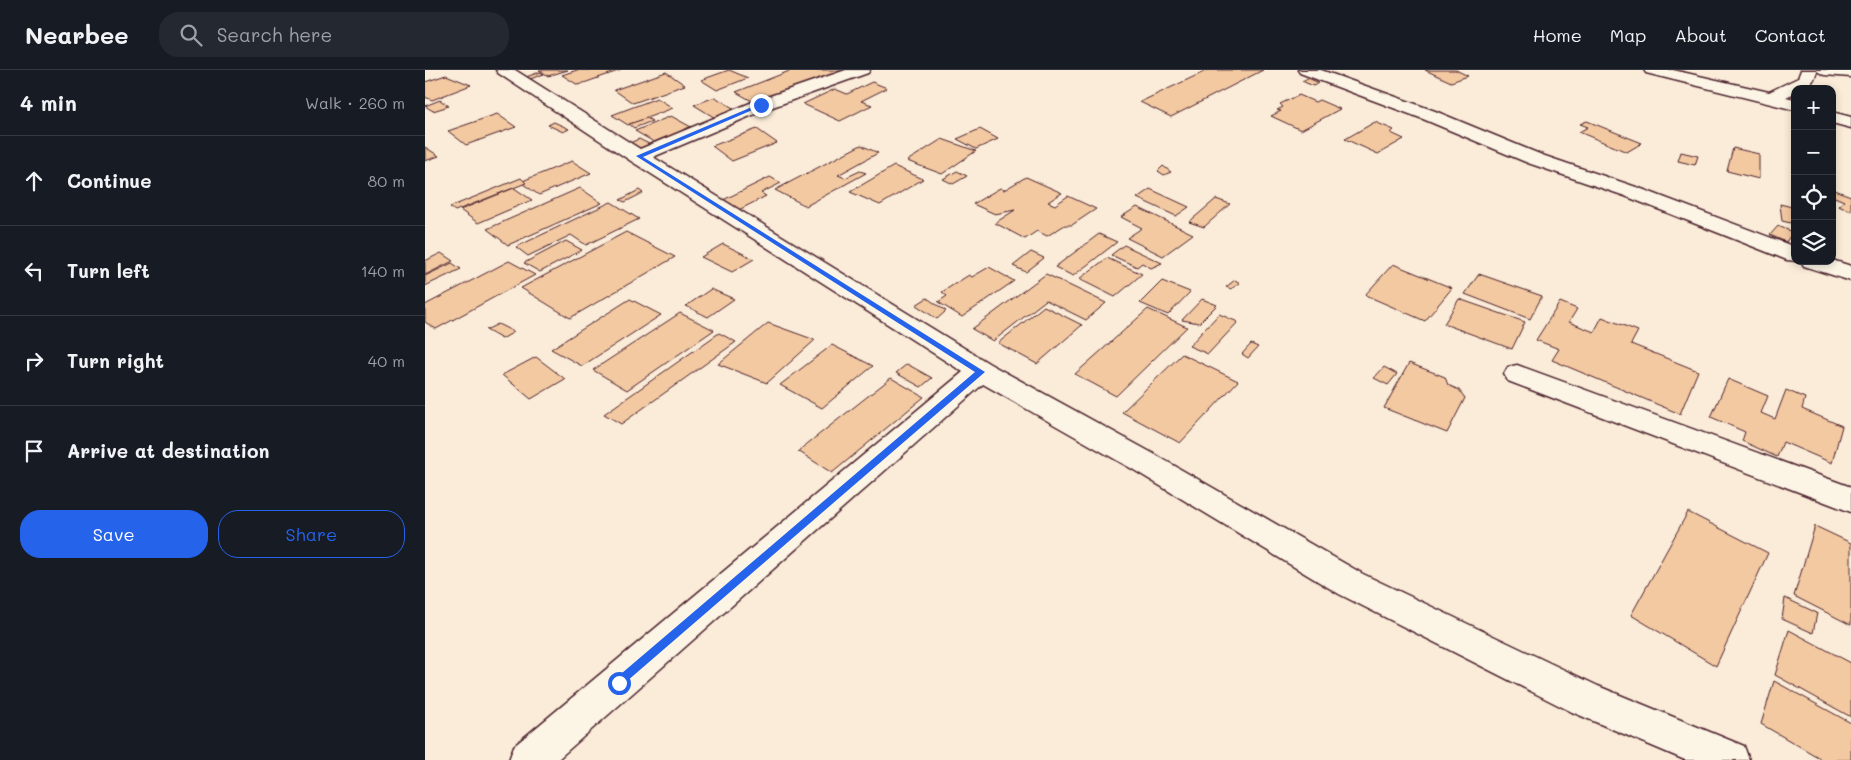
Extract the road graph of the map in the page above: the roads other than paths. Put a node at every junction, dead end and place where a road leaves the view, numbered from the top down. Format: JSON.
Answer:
{"nodes":[{"id":1,"x":504,"y":70,"type":"edge"},
{"id":2,"x":862,"y":70,"type":"edge"},
{"id":3,"x":1306,"y":70,"type":"edge"},
{"id":4,"x":1652,"y":70,"type":"edge"},
{"id":5,"x":1809,"y":70,"type":"edge"},
{"id":6,"x":1824,"y":70,"type":"edge"},
{"id":7,"x":1851,"y":72,"type":"edge"},
{"id":8,"x":1771,"y":98,"type":"junction"},
{"id":9,"x":1791,"y":104,"type":"edge"},
{"id":10,"x":1836,"y":118,"type":"edge"},
{"id":11,"x":1851,"y":123,"type":"edge"},
{"id":12,"x":638,"y":156,"type":"junction"},
{"id":13,"x":1791,"y":253,"type":"edge"},
{"id":14,"x":1824,"y":265,"type":"edge"},
{"id":15,"x":1851,"y":274,"type":"edge"},
{"id":16,"x":981,"y":372,"type":"junction"},
{"id":17,"x":1517,"y":374,"type":"dead end"},
{"id":18,"x":1851,"y":500,"type":"edge"},
{"id":19,"x":528,"y":760,"type":"edge"},
{"id":20,"x":1729,"y":760,"type":"edge"}],
"edges":[{"from":1,"to":12,"type":"street"},
{"from":2,"to":12,"type":"street"},
{"from":3,"to":13,"type":"street"},
{"from":4,"to":8,"type":"street"},
{"from":5,"to":8,"type":"street"},
{"from":6,"to":7,"type":"street"},
{"from":8,"to":9,"type":"street"},
{"from":10,"to":11,"type":"street"},
{"from":12,"to":16,"type":"street"},
{"from":14,"to":15,"type":"street"},
{"from":16,"to":19,"type":"street"},
{"from":16,"to":20,"type":"street"},
{"from":17,"to":18,"type":"street"}]}
